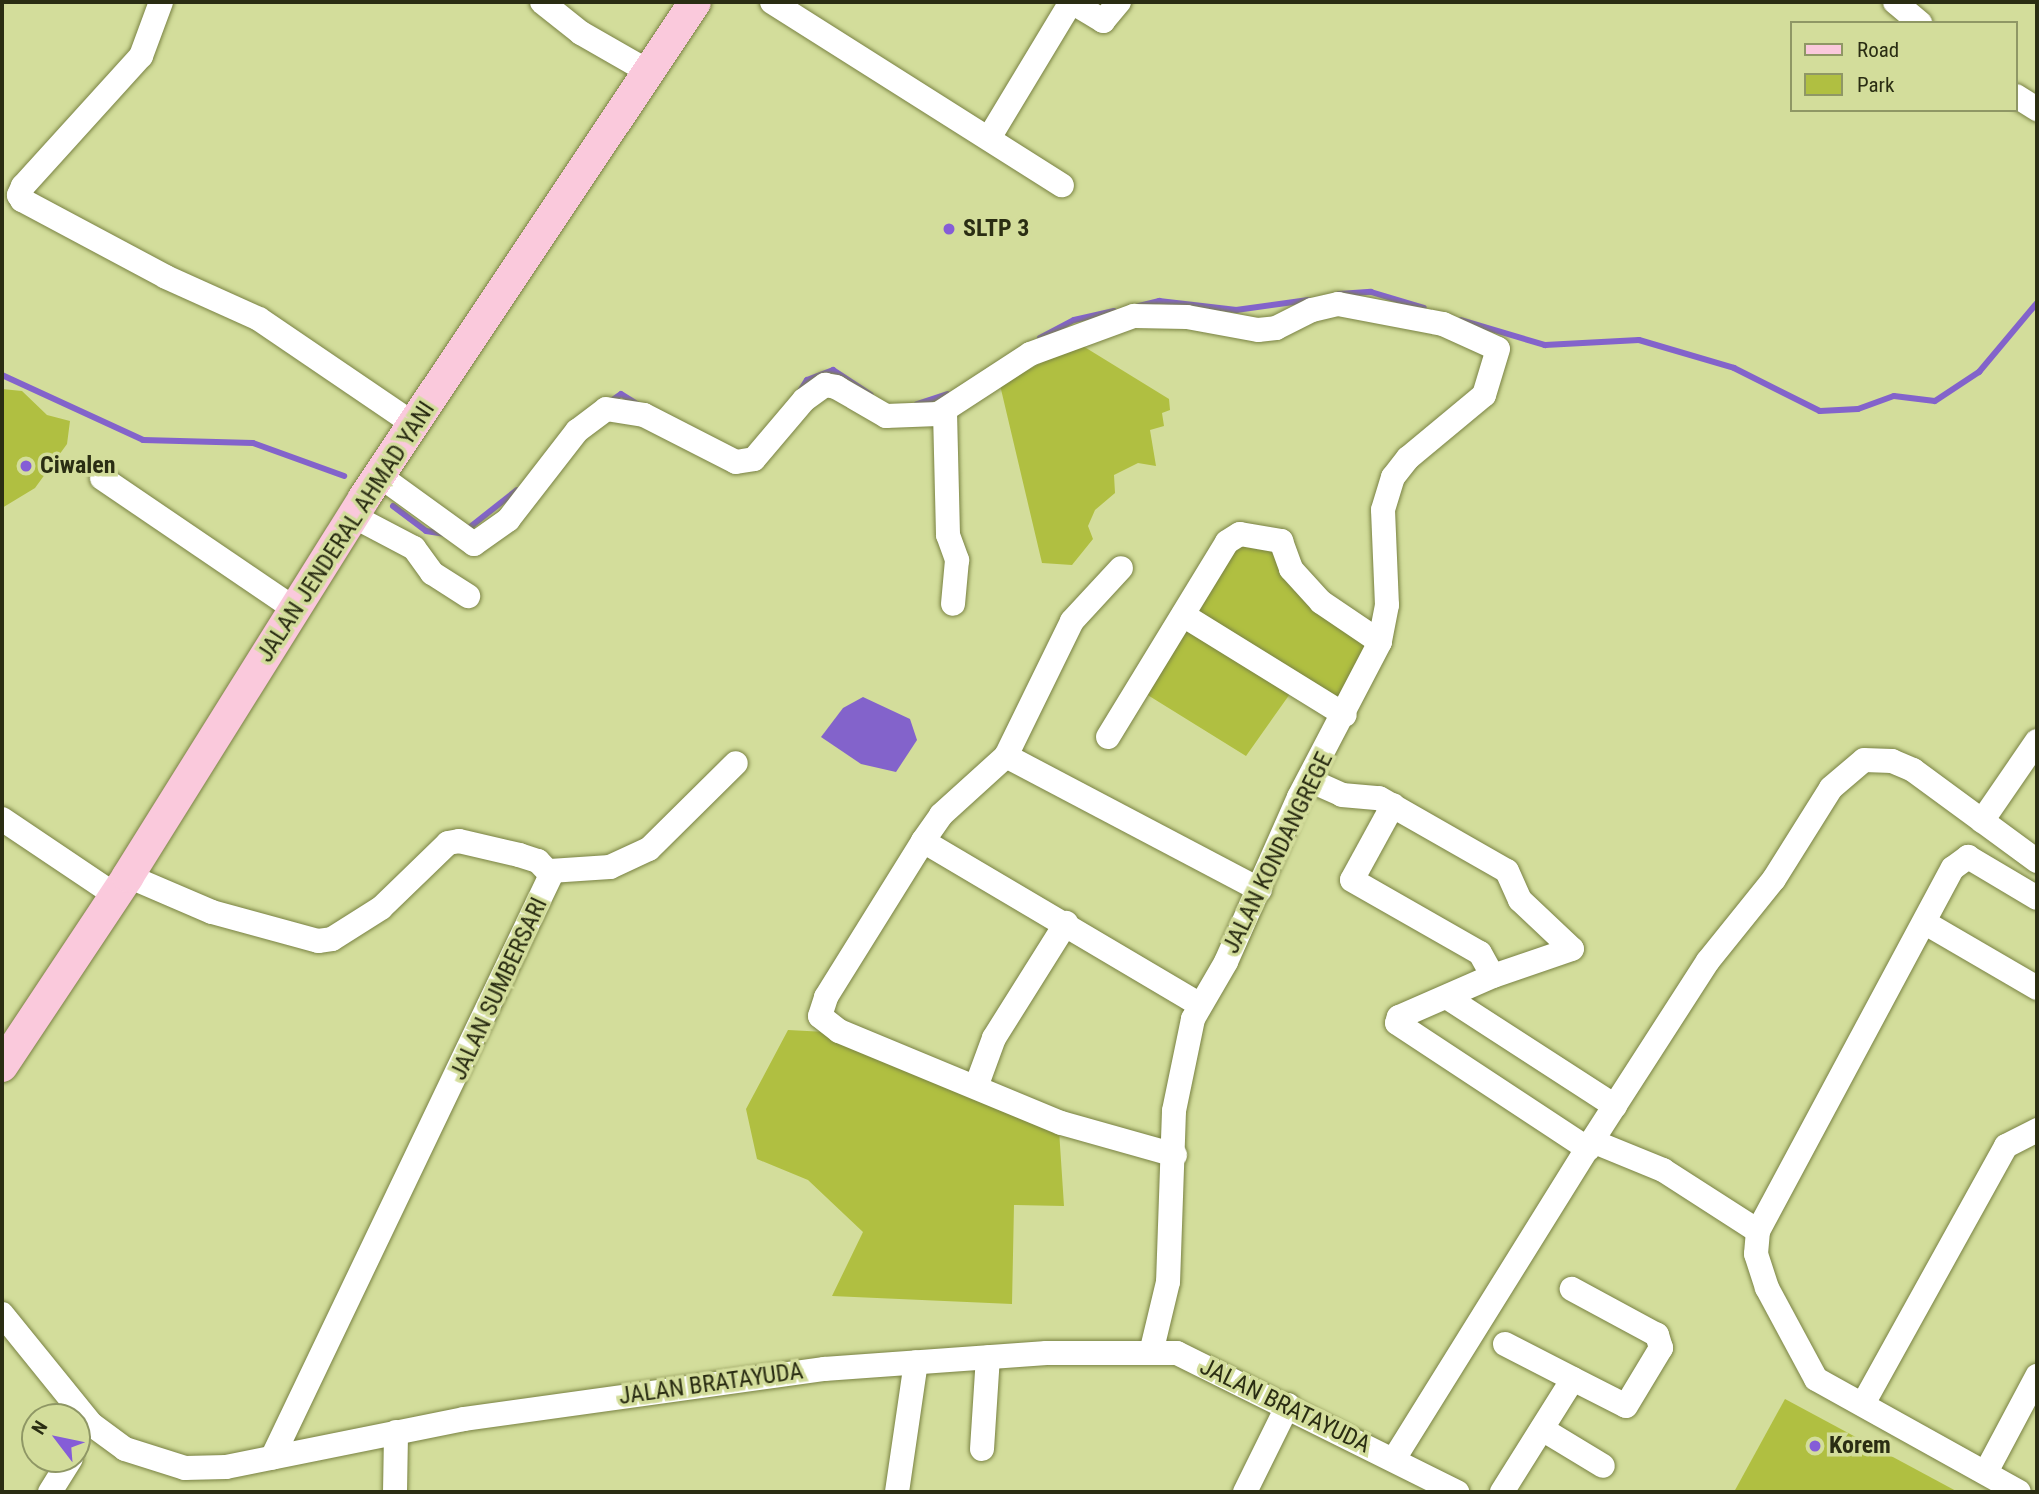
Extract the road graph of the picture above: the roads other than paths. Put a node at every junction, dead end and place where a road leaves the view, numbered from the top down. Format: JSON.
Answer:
{"nodes":[{"id":1,"x":161,"y":2,"type":"edge"},
{"id":2,"x":542,"y":2,"type":"edge"},
{"id":3,"x":695,"y":2,"type":"edge"},
{"id":4,"x":772,"y":2,"type":"edge"},
{"id":5,"x":1895,"y":2,"type":"edge"},
{"id":6,"x":1118,"y":4,"type":"edge"},
{"id":7,"x":1918,"y":21,"type":"edge"},
{"id":8,"x":649,"y":72,"type":"junction"},
{"id":9,"x":2018,"y":97,"type":"edge"},
{"id":10,"x":2037,"y":109,"type":"edge"},
{"id":11,"x":989,"y":138,"type":"junction"},
{"id":12,"x":1062,"y":185,"type":"dead end"},
{"id":13,"x":945,"y":412,"type":"junction"},
{"id":14,"x":415,"y":425,"type":"junction"},
{"id":15,"x":102,"y":478,"type":"dead end"},
{"id":16,"x":379,"y":478,"type":"junction"},
{"id":17,"x":354,"y":515,"type":"junction"},
{"id":18,"x":1121,"y":568,"type":"dead end"},
{"id":19,"x":468,"y":596,"type":"dead end"},
{"id":20,"x":953,"y":604,"type":"dead end"},
{"id":21,"x":295,"y":609,"type":"junction"},
{"id":22,"x":1183,"y":615,"type":"junction"},
{"id":23,"x":1380,"y":642,"type":"junction"},
{"id":24,"x":1345,"y":715,"type":"junction"},
{"id":25,"x":1108,"y":737,"type":"dead end"},
{"id":26,"x":2037,"y":741,"type":"edge"},
{"id":27,"x":1006,"y":756,"type":"junction"},
{"id":28,"x":736,"y":763,"type":"dead end"},
{"id":29,"x":1309,"y":780,"type":"junction"},
{"id":30,"x":1393,"y":805,"type":"junction"},
{"id":31,"x":2,"y":819,"type":"edge"},
{"id":32,"x":1982,"y":821,"type":"junction"},
{"id":33,"x":923,"y":841,"type":"junction"},
{"id":34,"x":2037,"y":861,"type":"edge"},
{"id":35,"x":550,"y":871,"type":"junction"},
{"id":36,"x":122,"y":885,"type":"junction"},
{"id":37,"x":1260,"y":890,"type":"junction"},
{"id":38,"x":2037,"y":898,"type":"edge"},
{"id":39,"x":1066,"y":923,"type":"junction"},
{"id":40,"x":1927,"y":924,"type":"junction"},
{"id":41,"x":1493,"y":976,"type":"junction"},
{"id":42,"x":2037,"y":988,"type":"edge"},
{"id":43,"x":1448,"y":998,"type":"junction"},
{"id":44,"x":1199,"y":1004,"type":"junction"},
{"id":45,"x":2,"y":1066,"type":"edge"},
{"id":46,"x":976,"y":1087,"type":"junction"},
{"id":47,"x":1615,"y":1106,"type":"junction"},
{"id":48,"x":2037,"y":1130,"type":"edge"},
{"id":49,"x":1590,"y":1145,"type":"junction"},
{"id":50,"x":1175,"y":1155,"type":"junction"},
{"id":51,"x":1758,"y":1231,"type":"junction"},
{"id":52,"x":1572,"y":1289,"type":"dead end"},
{"id":53,"x":2,"y":1314,"type":"edge"},
{"id":54,"x":1505,"y":1344,"type":"dead end"},
{"id":55,"x":1151,"y":1353,"type":"junction"},
{"id":56,"x":988,"y":1357,"type":"junction"},
{"id":57,"x":916,"y":1362,"type":"junction"},
{"id":58,"x":2037,"y":1376,"type":"edge"},
{"id":59,"x":1573,"y":1379,"type":"junction"},
{"id":60,"x":74,"y":1403,"type":"edge"},
{"id":61,"x":1863,"y":1404,"type":"junction"},
{"id":62,"x":1288,"y":1405,"type":"junction"},
{"id":63,"x":91,"y":1424,"type":"edge"},
{"id":64,"x":1542,"y":1429,"type":"junction"},
{"id":65,"x":396,"y":1432,"type":"junction"},
{"id":66,"x":982,"y":1449,"type":"dead end"},
{"id":67,"x":272,"y":1458,"type":"junction"},
{"id":68,"x":1394,"y":1459,"type":"junction"},
{"id":69,"x":1602,"y":1466,"type":"dead end"},
{"id":70,"x":1986,"y":1472,"type":"junction"},
{"id":71,"x":62,"y":1473,"type":"edge"},
{"id":72,"x":1424,"y":1485,"type":"edge"},
{"id":73,"x":50,"y":1492,"type":"edge"},
{"id":74,"x":395,"y":1492,"type":"edge"},
{"id":75,"x":897,"y":1492,"type":"edge"},
{"id":76,"x":1245,"y":1492,"type":"edge"},
{"id":77,"x":1457,"y":1492,"type":"edge"},
{"id":78,"x":1502,"y":1492,"type":"edge"},
{"id":79,"x":2020,"y":1492,"type":"edge"}],
"edges":[{"from":1,"to":14,"type":"street"},
{"from":2,"to":8,"type":"street"},
{"from":3,"to":8,"type":"main road","name":"JALAN JENDERAL AHMAD YANI"},
{"from":4,"to":11,"type":"street"},
{"from":5,"to":7,"type":"street"},
{"from":6,"to":11,"type":"street"},
{"from":8,"to":14,"type":"main road","name":"JALAN JENDERAL AHMAD YANI"},
{"from":9,"to":10,"type":"street"},
{"from":11,"to":12,"type":"street"},
{"from":13,"to":16,"type":"street"},
{"from":13,"to":20,"type":"street"},
{"from":13,"to":23,"type":"street","name":"JALAN KONDANGREGE"},
{"from":14,"to":16,"type":"main road","name":"JALAN JENDERAL AHMAD YANI"},
{"from":15,"to":21,"type":"street"},
{"from":16,"to":17,"type":"main road","name":"JALAN JENDERAL AHMAD YANI"},
{"from":17,"to":19,"type":"street"},
{"from":17,"to":21,"type":"main road","name":"JALAN JENDERAL AHMAD YANI"},
{"from":18,"to":27,"type":"street"},
{"from":21,"to":36,"type":"main road","name":"JALAN JENDERAL AHMAD YANI"},
{"from":22,"to":23,"type":"street"},
{"from":22,"to":24,"type":"street"},
{"from":22,"to":25,"type":"street"},
{"from":23,"to":24,"type":"street","name":"JALAN KONDANGREGE"},
{"from":24,"to":29,"type":"street","name":"JALAN KONDANGREGE"},
{"from":26,"to":32,"type":"street"},
{"from":27,"to":33,"type":"street"},
{"from":27,"to":37,"type":"street"},
{"from":28,"to":35,"type":"street"},
{"from":29,"to":30,"type":"street"},
{"from":29,"to":37,"type":"street","name":"JALAN KONDANGREGE"},
{"from":30,"to":41,"type":"street"},
{"from":30,"to":41,"type":"street"},
{"from":31,"to":36,"type":"street"},
{"from":32,"to":34,"type":"street"},
{"from":32,"to":47,"type":"street"},
{"from":33,"to":39,"type":"street"},
{"from":33,"to":46,"type":"street"},
{"from":35,"to":36,"type":"street","name":"JALAN SUMBERSARI"},
{"from":35,"to":67,"type":"street","name":"JALAN SUMBERSARI"},
{"from":36,"to":45,"type":"main road","name":"JALAN JENDERAL AHMAD YANI"},
{"from":37,"to":44,"type":"street","name":"JALAN KONDANGREGE"},
{"from":38,"to":40,"type":"street"},
{"from":39,"to":44,"type":"street"},
{"from":39,"to":46,"type":"street"},
{"from":40,"to":42,"type":"street"},
{"from":40,"to":51,"type":"street"},
{"from":41,"to":43,"type":"street"},
{"from":43,"to":47,"type":"street"},
{"from":43,"to":49,"type":"street"},
{"from":44,"to":50,"type":"street","name":"JALAN KONDANGREGE"},
{"from":46,"to":50,"type":"street"},
{"from":47,"to":49,"type":"street"},
{"from":48,"to":61,"type":"street"},
{"from":49,"to":51,"type":"street"},
{"from":49,"to":68,"type":"street"},
{"from":50,"to":55,"type":"street","name":"JALAN KONDANGREGE"},
{"from":51,"to":61,"type":"street"},
{"from":52,"to":59,"type":"street"},
{"from":53,"to":60,"type":"street","name":"JALAN BRATAYUDA"},
{"from":54,"to":59,"type":"street"},
{"from":55,"to":56,"type":"street","name":"JALAN BRATAYUDA"},
{"from":55,"to":62,"type":"street","name":"JALAN BRATAYUDA"},
{"from":56,"to":57,"type":"street","name":"JALAN BRATAYUDA"},
{"from":56,"to":66,"type":"street"},
{"from":57,"to":65,"type":"street","name":"JALAN BRATAYUDA"},
{"from":57,"to":75,"type":"street"},
{"from":58,"to":70,"type":"street"},
{"from":59,"to":64,"type":"street"},
{"from":61,"to":70,"type":"street"},
{"from":62,"to":68,"type":"street","name":"JALAN BRATAYUDA"},
{"from":62,"to":76,"type":"street"},
{"from":63,"to":67,"type":"street","name":"JALAN BRATAYUDA"},
{"from":64,"to":69,"type":"street"},
{"from":64,"to":78,"type":"street"},
{"from":65,"to":67,"type":"street","name":"JALAN BRATAYUDA"},
{"from":65,"to":74,"type":"street"},
{"from":68,"to":72,"type":"street","name":"JALAN BRATAYUDA"},
{"from":70,"to":79,"type":"street"},
{"from":71,"to":73,"type":"street"},
{"from":72,"to":77,"type":"street","name":"JALAN BRATAYUDA"}]}
